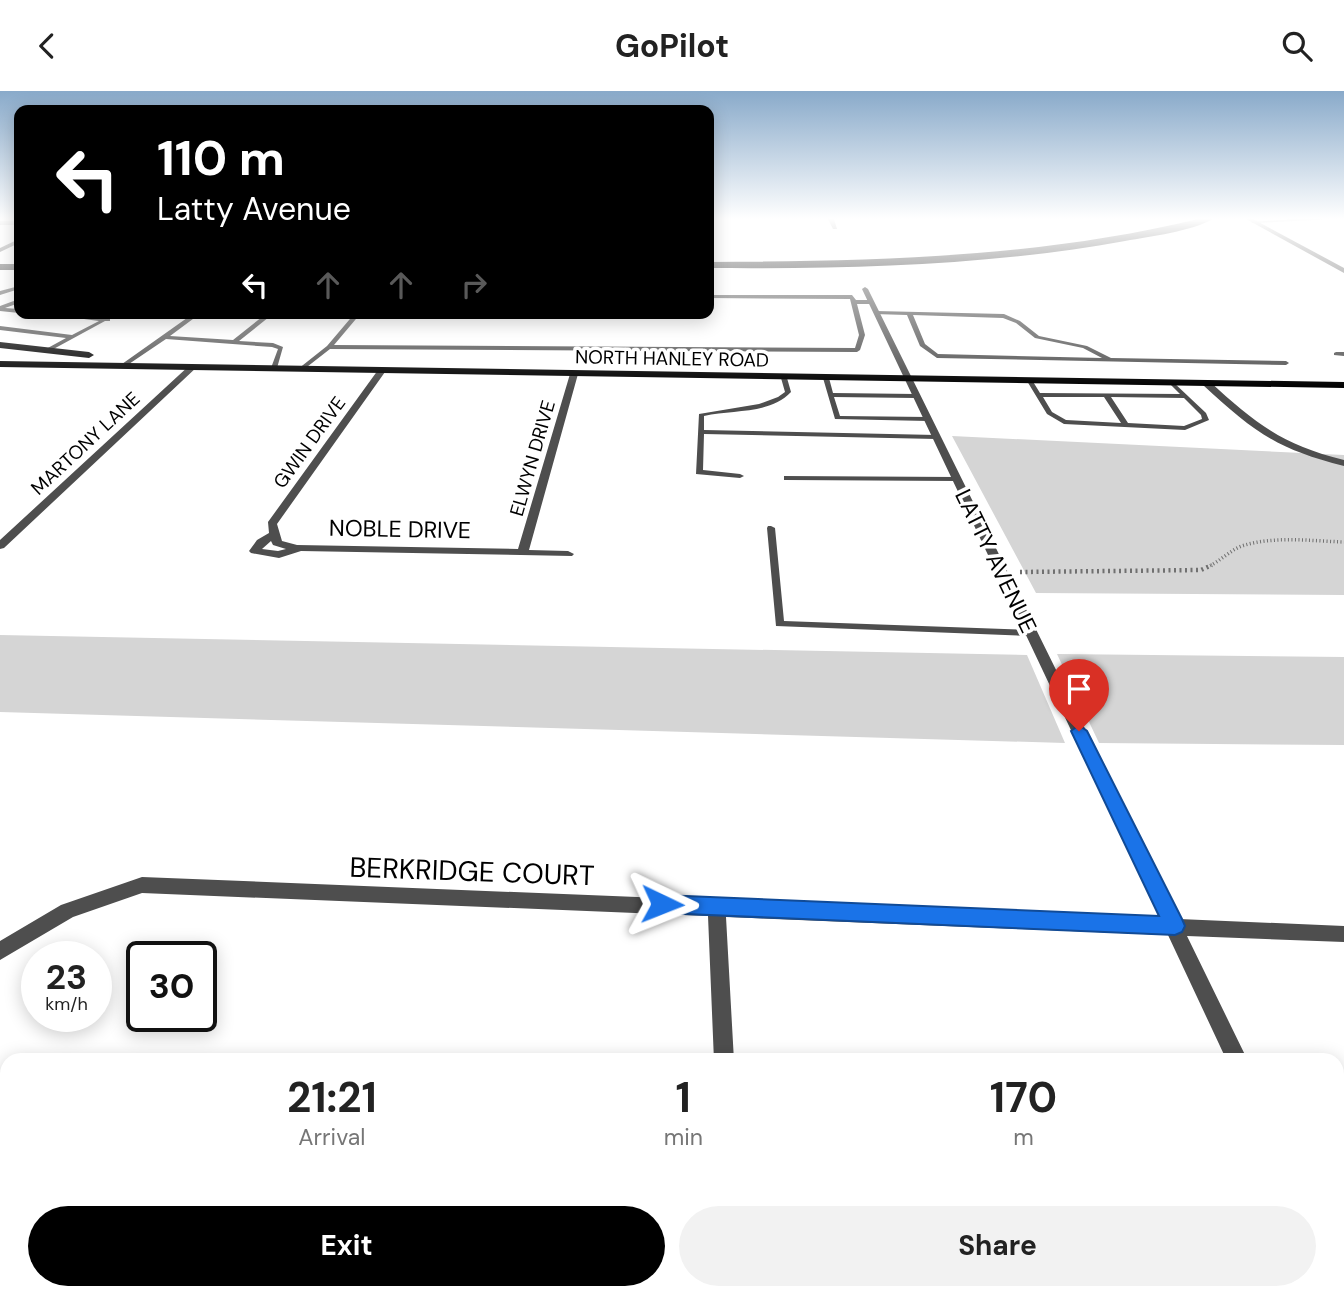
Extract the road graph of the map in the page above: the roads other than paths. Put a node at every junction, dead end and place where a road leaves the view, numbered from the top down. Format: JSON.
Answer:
{"nodes":[{"id":1,"x":714,"y":296,"type":"edge"},
{"id":2,"x":871,"y":301,"type":"junction"},
{"id":3,"x":854,"y":302,"type":"junction"},
{"id":4,"x":909,"y":313,"type":"junction"},
{"id":5,"x":81,"y":319,"type":"edge"},
{"id":6,"x":100,"y":319,"type":"edge"},
{"id":7,"x":190,"y":319,"type":"edge"},
{"id":8,"x":263,"y":319,"type":"edge"},
{"id":9,"x":353,"y":319,"type":"edge"},
{"id":10,"x":18,"y":320,"type":"edge"},
{"id":11,"x":108,"y":320,"type":"joint"},
{"id":12,"x":60,"y":322,"type":"edge"},
{"id":13,"x":73,"y":323,"type":"dead end"},
{"id":14,"x":34,"y":327,"type":"dead end"},
{"id":15,"x":0,"y":328,"type":"edge"},
{"id":16,"x":49,"y":331,"type":"junction"},
{"id":17,"x":74,"y":337,"type":"junction"},
{"id":18,"x":165,"y":337,"type":"junction"},
{"id":19,"x":234,"y":342,"type":"junction"},
{"id":20,"x":0,"y":345,"type":"edge"},
{"id":21,"x":329,"y":347,"type":"junction"},
{"id":22,"x":48,"y":350,"type":"junction"},
{"id":23,"x":1110,"y":360,"type":"junction"},
{"id":24,"x":128,"y":362,"type":"junction"},
{"id":25,"x":1286,"y":363,"type":"dead end"},
{"id":26,"x":0,"y":364,"type":"edge"},
{"id":27,"x":194,"y":366,"type":"junction"},
{"id":28,"x":274,"y":368,"type":"junction"},
{"id":29,"x":301,"y":369,"type":"junction"},
{"id":30,"x":381,"y":372,"type":"junction"},
{"id":31,"x":574,"y":374,"type":"junction"},
{"id":32,"x":784,"y":377,"type":"junction"},
{"id":33,"x":826,"y":378,"type":"junction"},
{"id":34,"x":867,"y":379,"type":"junction"},
{"id":35,"x":908,"y":379,"type":"junction"},
{"id":36,"x":1030,"y":381,"type":"junction"},
{"id":37,"x":1172,"y":383,"type":"junction"},
{"id":38,"x":1206,"y":383,"type":"junction"},
{"id":39,"x":1344,"y":385,"type":"edge"},
{"id":40,"x":830,"y":395,"type":"junction"},
{"id":41,"x":1039,"y":395,"type":"junction"},
{"id":42,"x":1106,"y":395,"type":"junction"},
{"id":43,"x":873,"y":396,"type":"junction"},
{"id":44,"x":883,"y":396,"type":"junction"},
{"id":45,"x":916,"y":396,"type":"junction"},
{"id":46,"x":1185,"y":396,"type":"junction"},
{"id":47,"x":893,"y":418,"type":"junction"},
{"id":48,"x":928,"y":419,"type":"junction"},
{"id":49,"x":1125,"y":424,"type":"junction"},
{"id":50,"x":701,"y":432,"type":"junction"},
{"id":51,"x":936,"y":437,"type":"junction"},
{"id":52,"x":1344,"y":463,"type":"edge"},
{"id":53,"x":740,"y":476,"type":"dead end"},
{"id":54,"x":787,"y":478,"type":"dead end"},
{"id":55,"x":957,"y":479,"type":"junction"},
{"id":56,"x":772,"y":528,"type":"dead end"},
{"id":57,"x":275,"y":539,"type":"junction"},
{"id":58,"x":0,"y":546,"type":"edge"},
{"id":59,"x":297,"y":548,"type":"junction"},
{"id":60,"x":523,"y":551,"type":"junction"},
{"id":61,"x":569,"y":554,"type":"dead end"},
{"id":62,"x":1031,"y":633,"type":"junction"},
{"id":63,"x":717,"y":906,"type":"junction"},
{"id":64,"x":1175,"y":926,"type":"junction"},
{"id":65,"x":1344,"y":934,"type":"edge"},
{"id":66,"x":0,"y":951,"type":"edge"},
{"id":67,"x":724,"y":1053,"type":"edge"},
{"id":68,"x":1234,"y":1053,"type":"edge"}],
"edges":[{"from":1,"to":3,"type":"lane"},
{"from":2,"to":3,"type":"lane"},
{"from":2,"to":4,"type":"lane"},
{"from":2,"to":35,"type":"street","name":"LATTY AVENUE"},
{"from":3,"to":21,"type":"lane"},
{"from":4,"to":23,"type":"lane"},
{"from":4,"to":23,"type":"lane"},
{"from":5,"to":13,"type":"lane"},
{"from":6,"to":11,"type":"lane"},
{"from":7,"to":18,"type":"lane"},
{"from":8,"to":19,"type":"lane"},
{"from":9,"to":21,"type":"lane"},
{"from":10,"to":14,"type":"lane"},
{"from":10,"to":15,"type":"lane"},
{"from":10,"to":16,"type":"lane"},
{"from":11,"to":17,"type":"lane"},
{"from":12,"to":16,"type":"lane"},
{"from":16,"to":17,"type":"lane"},
{"from":17,"to":22,"type":"lane"},
{"from":18,"to":19,"type":"lane"},
{"from":18,"to":24,"type":"lane"},
{"from":19,"to":28,"type":"lane"},
{"from":20,"to":22,"type":"main road"},
{"from":21,"to":29,"type":"lane"},
{"from":22,"to":24,"type":"main road"},
{"from":23,"to":25,"type":"lane"},
{"from":24,"to":26,"type":"main road","name":"NORTH HANLEY ROAD"},
{"from":24,"to":27,"type":"main road","name":"NORTH HANLEY ROAD"},
{"from":27,"to":28,"type":"main road","name":"NORTH HANLEY ROAD"},
{"from":27,"to":58,"type":"street","name":"MARTONY LANE"},
{"from":28,"to":29,"type":"main road","name":"NORTH HANLEY ROAD"},
{"from":29,"to":30,"type":"main road","name":"NORTH HANLEY ROAD"},
{"from":30,"to":31,"type":"main road","name":"NORTH HANLEY ROAD"},
{"from":30,"to":57,"type":"street","name":"GWIN DRIVE"},
{"from":31,"to":32,"type":"main road","name":"NORTH HANLEY ROAD"},
{"from":31,"to":60,"type":"street","name":"ELWYN DRIVE"},
{"from":32,"to":33,"type":"main road","name":"NORTH HANLEY ROAD"},
{"from":32,"to":50,"type":"lane"},
{"from":33,"to":34,"type":"main road","name":"NORTH HANLEY ROAD"},
{"from":33,"to":40,"type":"lane"},
{"from":34,"to":35,"type":"main road","name":"NORTH HANLEY ROAD"},
{"from":34,"to":43,"type":"lane"},
{"from":35,"to":36,"type":"main road","name":"NORTH HANLEY ROAD"},
{"from":35,"to":45,"type":"street","name":"LATTY AVENUE"},
{"from":36,"to":37,"type":"main road","name":"NORTH HANLEY ROAD"},
{"from":36,"to":41,"type":"lane"},
{"from":37,"to":38,"type":"main road","name":"NORTH HANLEY ROAD"},
{"from":37,"to":46,"type":"lane"},
{"from":38,"to":39,"type":"main road","name":"NORTH HANLEY ROAD"},
{"from":38,"to":52,"type":"street"},
{"from":40,"to":43,"type":"lane"},
{"from":40,"to":47,"type":"lane"},
{"from":41,"to":42,"type":"lane"},
{"from":41,"to":49,"type":"lane"},
{"from":42,"to":46,"type":"lane"},
{"from":42,"to":49,"type":"lane"},
{"from":43,"to":44,"type":"lane"},
{"from":44,"to":45,"type":"lane"},
{"from":44,"to":47,"type":"lane"},
{"from":45,"to":48,"type":"street","name":"LATTY AVENUE"},
{"from":46,"to":49,"type":"lane"},
{"from":47,"to":48,"type":"lane"},
{"from":48,"to":51,"type":"street","name":"LATTY AVENUE"},
{"from":50,"to":51,"type":"lane"},
{"from":50,"to":53,"type":"lane"},
{"from":51,"to":55,"type":"street","name":"LATTY AVENUE"},
{"from":54,"to":55,"type":"lane"},
{"from":55,"to":62,"type":"street","name":"LATTY AVENUE"},
{"from":56,"to":62,"type":"lane"},
{"from":57,"to":59,"type":"street","name":"NOBLE DRIVE"},
{"from":57,"to":59,"type":"street","name":"GWIN DRIVE"},
{"from":59,"to":60,"type":"street","name":"NOBLE DRIVE"},
{"from":60,"to":61,"type":"street","name":"NOBLE DRIVE"},
{"from":62,"to":64,"type":"street","name":"LATTY AVENUE"},
{"from":63,"to":64,"type":"street","name":"BERKRIDGE COURT"},
{"from":63,"to":66,"type":"street","name":"BERKRIDGE COURT"},
{"from":63,"to":67,"type":"street"},
{"from":64,"to":65,"type":"street","name":"BERKRIDGE COURT"},
{"from":64,"to":68,"type":"street","name":"LATTY AVENUE"}]}
